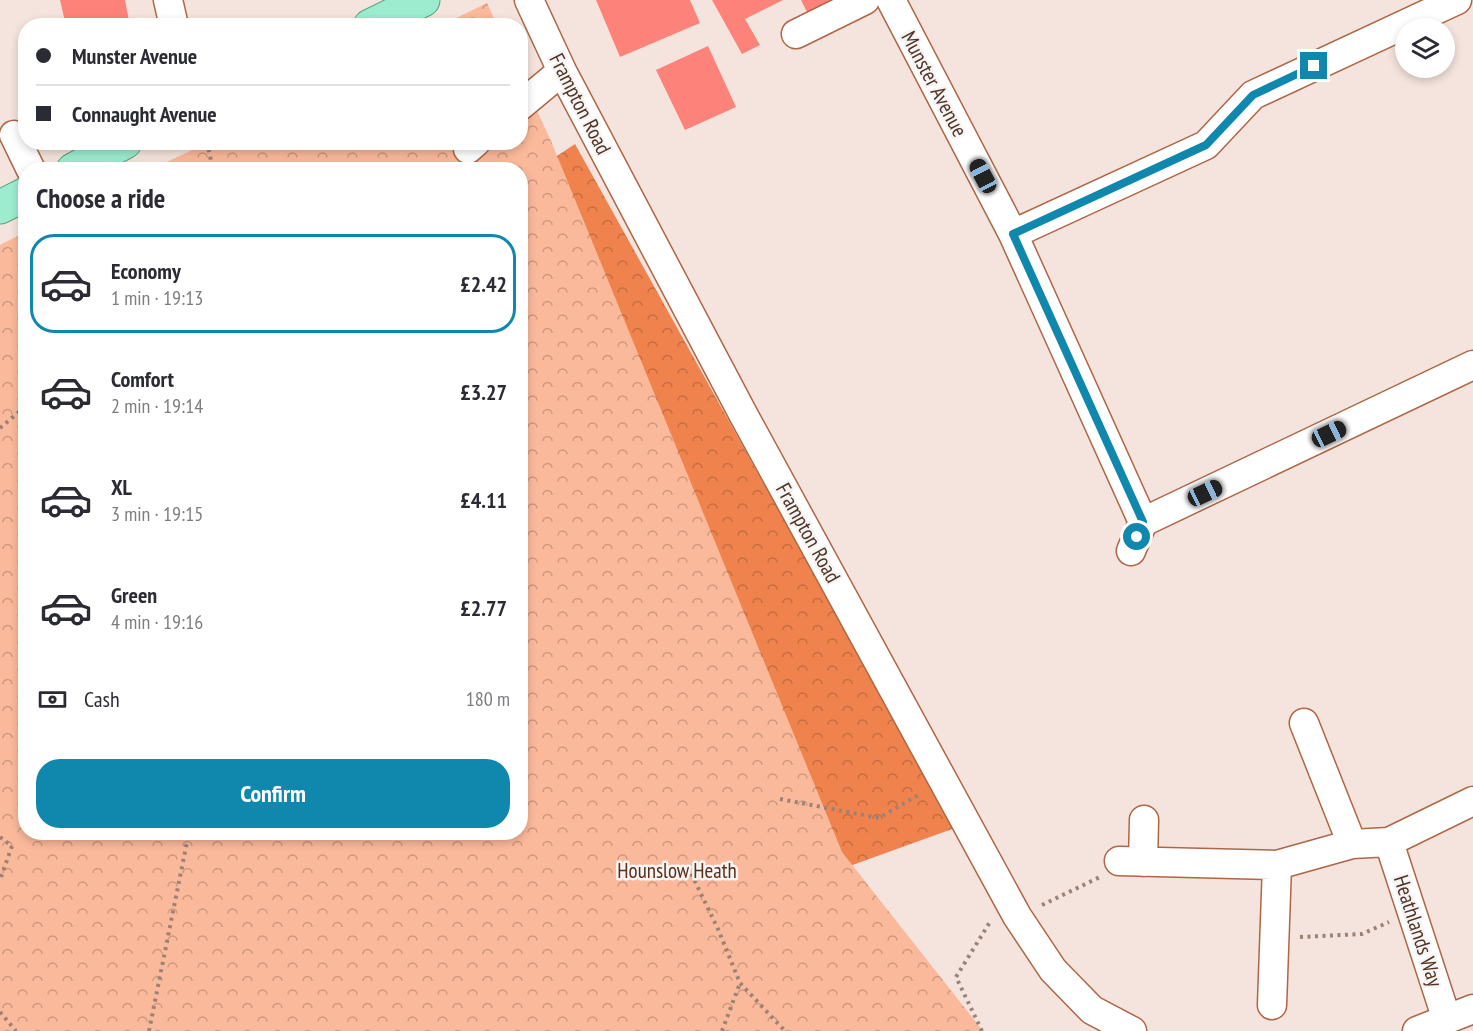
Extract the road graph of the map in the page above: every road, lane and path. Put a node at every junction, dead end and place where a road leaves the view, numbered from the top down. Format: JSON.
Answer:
{"nodes":[{"id":1,"x":168,"y":0,"type":"edge"},
{"id":2,"x":423,"y":0,"type":"edge"},
{"id":3,"x":529,"y":0,"type":"edge"},
{"id":4,"x":865,"y":0,"type":"edge"},
{"id":5,"x":891,"y":0,"type":"edge"},
{"id":6,"x":1457,"y":0,"type":"edge"},
{"id":7,"x":172,"y":18,"type":"edge"},
{"id":8,"x":386,"y":18,"type":"edge"},
{"id":9,"x":796,"y":34,"type":"dead end"},
{"id":10,"x":562,"y":71,"type":"junction"},
{"id":11,"x":528,"y":99,"type":"edge"},
{"id":12,"x":14,"y":135,"type":"dead end"},
{"id":13,"x":18,"y":143,"type":"edge"},
{"id":14,"x":110,"y":150,"type":"edge"},
{"id":15,"x":88,"y":162,"type":"edge"},
{"id":16,"x":18,"y":198,"type":"edge"},
{"id":17,"x":0,"y":207,"type":"edge"},
{"id":18,"x":1013,"y":234,"type":"junction"},
{"id":19,"x":1473,"y":366,"type":"edge"},
{"id":20,"x":18,"y":413,"type":"edge"},
{"id":21,"x":0,"y":428,"type":"edge"},
{"id":22,"x":1143,"y":522,"type":"junction"},
{"id":23,"x":1131,"y":551,"type":"dead end"},
{"id":24,"x":1304,"y":723,"type":"dead end"},
{"id":25,"x":943,"y":780,"type":"junction"},
{"id":26,"x":780,"y":799,"type":"dead end"},
{"id":27,"x":1473,"y":801,"type":"edge"},
{"id":28,"x":1144,"y":820,"type":"dead end"},
{"id":29,"x":0,"y":837,"type":"edge"},
{"id":30,"x":187,"y":840,"type":"edge"},
{"id":31,"x":1389,"y":842,"type":"junction"},
{"id":32,"x":1352,"y":844,"type":"junction"},
{"id":33,"x":1131,"y":862,"type":"junction"},
{"id":34,"x":1277,"y":865,"type":"junction"},
{"id":35,"x":688,"y":867,"type":"dead end"},
{"id":36,"x":0,"y":880,"type":"edge"},
{"id":37,"x":1012,"y":906,"type":"junction"},
{"id":38,"x":1412,"y":912,"type":"junction"},
{"id":39,"x":1275,"y":935,"type":"junction"},
{"id":40,"x":740,"y":983,"type":"junction"},
{"id":41,"x":1272,"y":1005,"type":"dead end"},
{"id":42,"x":1473,"y":1009,"type":"edge"},
{"id":43,"x":0,"y":1011,"type":"edge"},
{"id":44,"x":1447,"y":1020,"type":"junction"},
{"id":45,"x":16,"y":1031,"type":"edge"},
{"id":46,"x":149,"y":1031,"type":"edge"},
{"id":47,"x":722,"y":1031,"type":"edge"},
{"id":48,"x":785,"y":1031,"type":"edge"},
{"id":49,"x":982,"y":1031,"type":"edge"},
{"id":50,"x":1132,"y":1031,"type":"edge"},
{"id":51,"x":1418,"y":1031,"type":"edge"}],
"edges":[{"from":1,"to":7,"type":"street"},
{"from":2,"to":8,"type":"main road"},
{"from":3,"to":10,"type":"street","name":"Frampton Road"},
{"from":4,"to":9,"type":"street"},
{"from":5,"to":18,"type":"street","name":"Munster Avenue"},
{"from":6,"to":18,"type":"street"},
{"from":10,"to":11,"type":"street"},
{"from":10,"to":25,"type":"street","name":"Frampton Road"},
{"from":12,"to":13,"type":"street"},
{"from":14,"to":15,"type":"main road"},
{"from":16,"to":17,"type":"main road"},
{"from":18,"to":22,"type":"street","name":"Munster Avenue"},
{"from":19,"to":22,"type":"street"},
{"from":20,"to":21,"type":"path"},
{"from":22,"to":23,"type":"street"},
{"from":24,"to":32,"type":"street"},
{"from":25,"to":26,"type":"path"},
{"from":25,"to":37,"type":"street","name":"Frampton Road"},
{"from":27,"to":31,"type":"street"},
{"from":28,"to":33,"type":"street"},
{"from":29,"to":36,"type":"path"},
{"from":30,"to":46,"type":"path"},
{"from":31,"to":32,"type":"street"},
{"from":31,"to":38,"type":"street","name":"Heathlands Way"},
{"from":32,"to":34,"type":"street"},
{"from":33,"to":34,"type":"street"},
{"from":33,"to":37,"type":"path"},
{"from":34,"to":39,"type":"street"},
{"from":35,"to":40,"type":"path"},
{"from":37,"to":49,"type":"path"},
{"from":37,"to":50,"type":"street","name":"Frampton Road"},
{"from":38,"to":39,"type":"path"},
{"from":38,"to":44,"type":"street","name":"Heathlands Way"},
{"from":39,"to":41,"type":"street"},
{"from":40,"to":47,"type":"path"},
{"from":40,"to":48,"type":"path"},
{"from":42,"to":44,"type":"street"},
{"from":43,"to":45,"type":"path"},
{"from":44,"to":51,"type":"street"}]}
